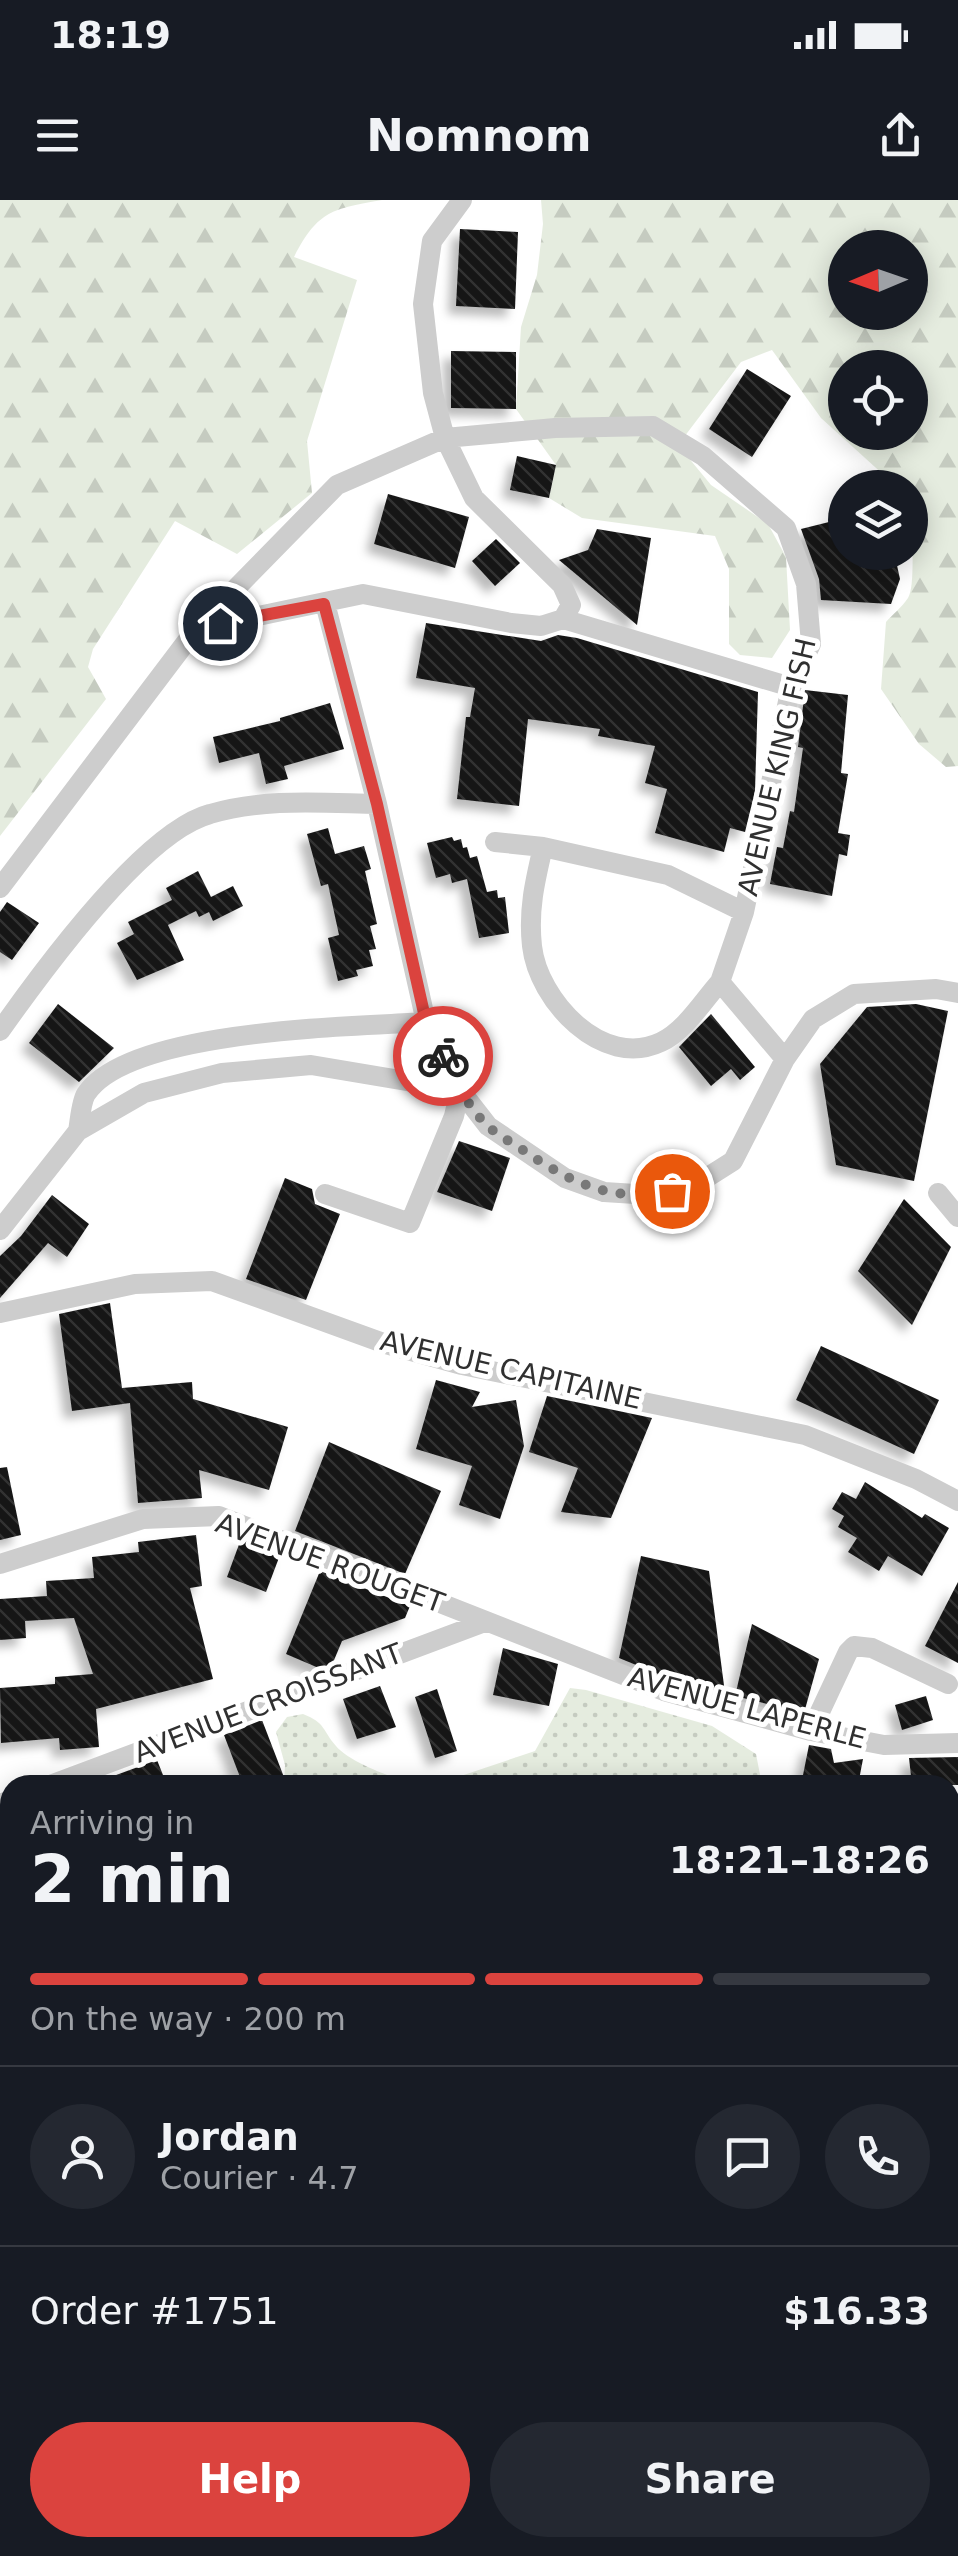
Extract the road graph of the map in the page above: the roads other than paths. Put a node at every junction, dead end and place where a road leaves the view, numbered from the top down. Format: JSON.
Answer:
{"nodes":[{"id":1,"x":462,"y":200,"type":"edge"},
{"id":2,"x":445,"y":438,"type":"junction"},
{"id":3,"x":324,"y":604,"type":"junction"},
{"id":4,"x":563,"y":619,"type":"junction"},
{"id":5,"x":196,"y":629,"type":"junction"},
{"id":6,"x":792,"y":687,"type":"junction"},
{"id":7,"x":377,"y":804,"type":"junction"},
{"id":8,"x":494,"y":842,"type":"dead end"},
{"id":9,"x":544,"y":847,"type":"junction"},
{"id":10,"x":0,"y":888,"type":"edge"},
{"id":11,"x":744,"y":912,"type":"junction"},
{"id":12,"x":720,"y":982,"type":"junction"},
{"id":13,"x":958,"y":993,"type":"edge"},
{"id":14,"x":426,"y":1022,"type":"junction"},
{"id":15,"x":0,"y":1031,"type":"edge"},
{"id":16,"x":785,"y":1059,"type":"junction"},
{"id":17,"x":460,"y":1090,"type":"junction"},
{"id":18,"x":78,"y":1131,"type":"junction"},
{"id":19,"x":938,"y":1193,"type":"dead end"},
{"id":20,"x":325,"y":1194,"type":"dead end"},
{"id":21,"x":958,"y":1217,"type":"edge"},
{"id":22,"x":0,"y":1230,"type":"edge"},
{"id":23,"x":0,"y":1313,"type":"edge"},
{"id":24,"x":958,"y":1501,"type":"edge"},
{"id":25,"x":0,"y":1564,"type":"edge"},
{"id":26,"x":486,"y":1622,"type":"junction"},
{"id":27,"x":948,"y":1684,"type":"dead end"},
{"id":28,"x":811,"y":1731,"type":"junction"},
{"id":29,"x":958,"y":1743,"type":"edge"},
{"id":30,"x":77,"y":1775,"type":"edge"}],
"edges":[{"from":1,"to":2,"type":"street"},
{"from":2,"to":4,"type":"street"},
{"from":2,"to":5,"type":"street","name":"AVENUE KING FISH"},
{"from":2,"to":6,"type":"street","name":"AVENUE KING FISH"},
{"from":3,"to":4,"type":"street"},
{"from":3,"to":5,"type":"street"},
{"from":3,"to":7,"type":"street"},
{"from":4,"to":6,"type":"street"},
{"from":5,"to":10,"type":"street","name":"AVENUE KING FISH"},
{"from":6,"to":11,"type":"street","name":"AVENUE KING FISH"},
{"from":7,"to":14,"type":"street"},
{"from":7,"to":15,"type":"street"},
{"from":8,"to":9,"type":"street"},
{"from":9,"to":11,"type":"street"},
{"from":9,"to":12,"type":"street"},
{"from":11,"to":12,"type":"street","name":"AVENUE KING FISH"},
{"from":12,"to":16,"type":"street"},
{"from":13,"to":16,"type":"street"},
{"from":14,"to":17,"type":"street"},
{"from":14,"to":18,"type":"street"},
{"from":16,"to":17,"type":"street"},
{"from":17,"to":18,"type":"street"},
{"from":17,"to":20,"type":"street"},
{"from":18,"to":22,"type":"street"},
{"from":19,"to":21,"type":"street"},
{"from":23,"to":24,"type":"street","name":"AVENUE CAPITAINE"},
{"from":25,"to":26,"type":"street","name":"AVENUE ROUGET"},
{"from":26,"to":28,"type":"street","name":"AVENUE LAPERLE"},
{"from":26,"to":30,"type":"street","name":"AVENUE CROISSANT"},
{"from":27,"to":28,"type":"street"},
{"from":28,"to":29,"type":"street","name":"AVENUE LAPERLE"}]}
